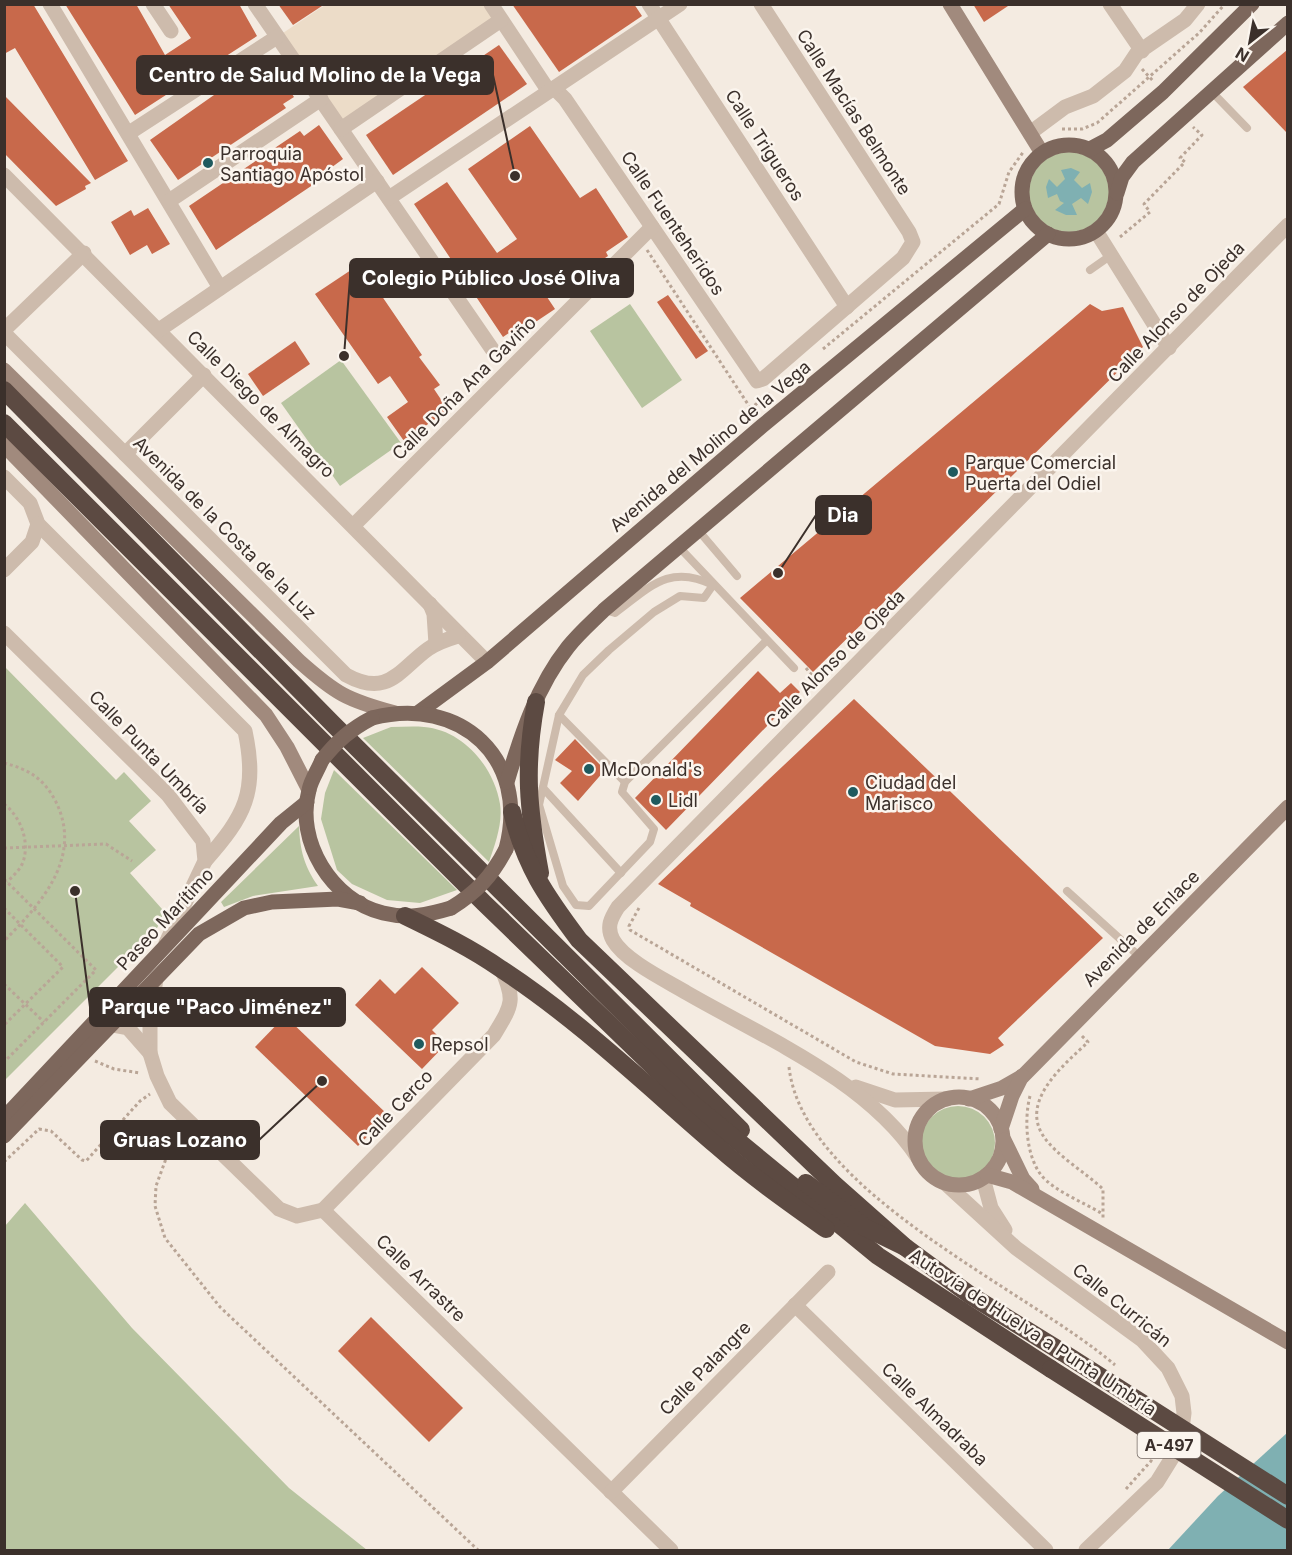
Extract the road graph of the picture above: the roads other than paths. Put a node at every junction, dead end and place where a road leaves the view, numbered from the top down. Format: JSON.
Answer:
{"nodes":[{"id":1,"x":50,"y":4,"type":"edge"},
{"id":2,"x":153,"y":4,"type":"edge"},
{"id":3,"x":255,"y":4,"type":"edge"},
{"id":4,"x":491,"y":4,"type":"edge"},
{"id":5,"x":649,"y":4,"type":"edge"},
{"id":6,"x":680,"y":4,"type":"edge"},
{"id":7,"x":761,"y":4,"type":"edge"},
{"id":8,"x":950,"y":4,"type":"edge"},
{"id":9,"x":1110,"y":4,"type":"edge"},
{"id":10,"x":1198,"y":4,"type":"edge"},
{"id":11,"x":1252,"y":4,"type":"edge"},
{"id":12,"x":659,"y":18,"type":"junction"},
{"id":13,"x":501,"y":20,"type":"junction"},
{"id":14,"x":1287,"y":24,"type":"edge"},
{"id":15,"x":171,"y":31,"type":"dead end"},
{"id":16,"x":278,"y":37,"type":"junction"},
{"id":17,"x":1142,"y":51,"type":"junction"},
{"id":18,"x":552,"y":89,"type":"junction"},
{"id":19,"x":1211,"y":91,"type":"junction"},
{"id":20,"x":321,"y":99,"type":"junction"},
{"id":21,"x":1246,"y":128,"type":"dead end"},
{"id":22,"x":341,"y":129,"type":"junction"},
{"id":23,"x":129,"y":133,"type":"junction"},
{"id":24,"x":1030,"y":133,"type":"junction"},
{"id":25,"x":1090,"y":149,"type":"junction"},
{"id":26,"x":1042,"y":153,"type":"junction"},
{"id":27,"x":4,"y":175,"type":"edge"},
{"id":28,"x":377,"y":181,"type":"junction"},
{"id":29,"x":1116,"y":194,"type":"junction"},
{"id":30,"x":389,"y":198,"type":"junction"},
{"id":31,"x":169,"y":201,"type":"junction"},
{"id":32,"x":1025,"y":209,"type":"junction"},
{"id":33,"x":1287,"y":225,"type":"edge"},
{"id":34,"x":652,"y":227,"type":"junction"},
{"id":35,"x":1096,"y":231,"type":"junction"},
{"id":36,"x":1048,"y":234,"type":"junction"},
{"id":37,"x":913,"y":242,"type":"joint"},
{"id":38,"x":84,"y":253,"type":"junction"},
{"id":39,"x":1110,"y":256,"type":"junction"},
{"id":40,"x":1090,"y":270,"type":"dead end"},
{"id":41,"x":220,"y":288,"type":"junction"},
{"id":42,"x":848,"y":307,"type":"junction"},
{"id":43,"x":159,"y":330,"type":"junction"},
{"id":44,"x":4,"y":331,"type":"edge"},
{"id":45,"x":1169,"y":348,"type":"junction"},
{"id":46,"x":492,"y":349,"type":"dead end"},
{"id":47,"x":4,"y":370,"type":"edge"},
{"id":48,"x":204,"y":375,"type":"junction"},
{"id":49,"x":757,"y":381,"type":"joint"},
{"id":50,"x":4,"y":390,"type":"edge"},
{"id":51,"x":4,"y":423,"type":"edge"},
{"id":52,"x":4,"y":445,"type":"edge"},
{"id":53,"x":125,"y":454,"type":"junction"},
{"id":54,"x":4,"y":477,"type":"edge"},
{"id":55,"x":38,"y":524,"type":"junction"},
{"id":56,"x":354,"y":525,"type":"junction"},
{"id":57,"x":698,"y":531,"type":"junction"},
{"id":58,"x":679,"y":547,"type":"junction"},
{"id":59,"x":4,"y":570,"type":"edge"},
{"id":60,"x":737,"y":576,"type":"dead end"},
{"id":61,"x":713,"y":585,"type":"junction"},
{"id":62,"x":427,"y":599,"type":"junction"},
{"id":63,"x":604,"y":610,"type":"junction"},
{"id":64,"x":4,"y":633,"type":"edge"},
{"id":65,"x":458,"y":636,"type":"junction"},
{"id":66,"x":766,"y":640,"type":"junction"},
{"id":67,"x":436,"y":644,"type":"junction"},
{"id":68,"x":487,"y":662,"type":"junction"},
{"id":69,"x":798,"y":666,"type":"road end"},
{"id":70,"x":536,"y":702,"type":"junction"},
{"id":71,"x":395,"y":712,"type":"junction"},
{"id":72,"x":419,"y":712,"type":"junction"},
{"id":73,"x":559,"y":716,"type":"junction"},
{"id":74,"x":507,"y":782,"type":"junction"},
{"id":75,"x":625,"y":782,"type":"junction"},
{"id":76,"x":543,"y":788,"type":"junction"},
{"id":77,"x":308,"y":796,"type":"junction"},
{"id":78,"x":1287,"y":807,"type":"edge"},
{"id":79,"x":512,"y":812,"type":"junction"},
{"id":80,"x":205,"y":861,"type":"junction"},
{"id":81,"x":621,"y":873,"type":"junction"},
{"id":82,"x":1067,"y":891,"type":"dead end"},
{"id":83,"x":544,"y":895,"type":"junction"},
{"id":84,"x":360,"y":903,"type":"junction"},
{"id":85,"x":405,"y":916,"type":"junction"},
{"id":86,"x":162,"y":951,"type":"junction"},
{"id":87,"x":1140,"y":957,"type":"junction"},
{"id":88,"x":501,"y":968,"type":"junction"},
{"id":89,"x":156,"y":979,"type":"junction"},
{"id":90,"x":112,"y":1024,"type":"junction"},
{"id":91,"x":150,"y":1053,"type":"junction"},
{"id":92,"x":1023,"y":1076,"type":"junction"},
{"id":93,"x":834,"y":1077,"type":"junction"},
{"id":94,"x":947,"y":1099,"type":"junction"},
{"id":95,"x":969,"y":1099,"type":"junction"},
{"id":96,"x":5,"y":1118,"type":"edge"},
{"id":97,"x":1001,"y":1131,"type":"junction"},
{"id":98,"x":4,"y":1136,"type":"edge"},
{"id":99,"x":918,"y":1158,"type":"junction"},
{"id":100,"x":985,"y":1177,"type":"junction"},
{"id":101,"x":945,"y":1183,"type":"junction"},
{"id":102,"x":1047,"y":1203,"type":"junction"},
{"id":103,"x":324,"y":1210,"type":"junction"},
{"id":104,"x":905,"y":1247,"type":"junction"},
{"id":105,"x":1016,"y":1248,"type":"junction"},
{"id":106,"x":878,"y":1256,"type":"junction"},
{"id":107,"x":828,"y":1272,"type":"dead end"},
{"id":108,"x":795,"y":1305,"type":"junction"},
{"id":109,"x":1287,"y":1342,"type":"edge"},
{"id":110,"x":611,"y":1492,"type":"junction"},
{"id":111,"x":1287,"y":1496,"type":"edge"},
{"id":112,"x":1287,"y":1520,"type":"edge"},
{"id":113,"x":670,"y":1551,"type":"edge"},
{"id":114,"x":1046,"y":1551,"type":"edge"},
{"id":115,"x":1086,"y":1551,"type":"edge"}],
"edges":[{"from":1,"to":23,"type":"street"},
{"from":2,"to":15,"type":"street"},
{"from":3,"to":16,"type":"street"},
{"from":4,"to":13,"type":"street","name":"Calle Fuenteheridos"},
{"from":5,"to":12,"type":"street","name":"Calle Trigueros"},
{"from":6,"to":12,"type":"street"},
{"from":7,"to":37,"type":"street","name":"Calle Macías Belmonte"},
{"from":8,"to":24,"type":"street"},
{"from":9,"to":17,"type":"street"},
{"from":10,"to":17,"type":"street"},
{"from":11,"to":25,"type":"main road"},
{"from":12,"to":18,"type":"street"},
{"from":12,"to":42,"type":"street","name":"Calle Trigueros"},
{"from":13,"to":18,"type":"street","name":"Calle Fuenteheridos"},
{"from":13,"to":22,"type":"street"},
{"from":14,"to":19,"type":"main road"},
{"from":16,"to":20,"type":"street"},
{"from":16,"to":23,"type":"street"},
{"from":17,"to":24,"type":"street"},
{"from":18,"to":30,"type":"street"},
{"from":18,"to":34,"type":"street","name":"Calle Fuenteheridos"},
{"from":19,"to":21,"type":"lane"},
{"from":19,"to":29,"type":"main road"},
{"from":20,"to":22,"type":"street"},
{"from":20,"to":31,"type":"street"},
{"from":22,"to":28,"type":"street"},
{"from":23,"to":31,"type":"street"},
{"from":24,"to":26,"type":"street"},
{"from":25,"to":26,"type":"main road"},
{"from":25,"to":29,"type":"main road"},
{"from":26,"to":32,"type":"main road"},
{"from":27,"to":38,"type":"street","name":"Calle Diego de Almagro"},
{"from":28,"to":30,"type":"street"},
{"from":28,"to":41,"type":"street"},
{"from":29,"to":35,"type":"main road"},
{"from":30,"to":46,"type":"street"},
{"from":31,"to":41,"type":"street"},
{"from":32,"to":36,"type":"main road"},
{"from":32,"to":68,"type":"main road","name":"Avenida del Molino de la Vega"},
{"from":33,"to":45,"type":"street","name":"Calle Alonso de Ojeda"},
{"from":34,"to":49,"type":"street","name":"Calle Fuenteheridos"},
{"from":34,"to":56,"type":"street","name":"Calle Doña Ana Gaviño"},
{"from":35,"to":36,"type":"main road"},
{"from":35,"to":39,"type":"street"},
{"from":36,"to":57,"type":"main road"},
{"from":37,"to":42,"type":"street","name":"Avenida del Molino de la Vega"},
{"from":38,"to":43,"type":"street","name":"Calle Diego de Almagro"},
{"from":38,"to":44,"type":"street"},
{"from":39,"to":40,"type":"lane"},
{"from":39,"to":45,"type":"street"},
{"from":41,"to":43,"type":"street"},
{"from":42,"to":49,"type":"street","name":"Avenida del Molino de la Vega"},
{"from":43,"to":48,"type":"street","name":"Calle Diego de Almagro"},
{"from":44,"to":53,"type":"street","name":"Avenida de la Costa de la Luz"},
{"from":45,"to":93,"type":"street","name":"Calle Alonso de Ojeda"},
{"from":47,"to":71,"type":"street"},
{"from":48,"to":53,"type":"street"},
{"from":48,"to":56,"type":"street","name":"Calle Diego de Almagro"},
{"from":50,"to":104,"type":"highway"},
{"from":51,"to":106,"type":"highway"},
{"from":52,"to":77,"type":"street"},
{"from":53,"to":67,"type":"street","name":"Avenida de la Costa de la Luz"},
{"from":54,"to":55,"type":"street"},
{"from":55,"to":59,"type":"street"},
{"from":55,"to":80,"type":"street"},
{"from":56,"to":62,"type":"street","name":"Calle Diego de Almagro"},
{"from":57,"to":58,"type":"main road"},
{"from":57,"to":60,"type":"lane"},
{"from":58,"to":61,"type":"lane"},
{"from":58,"to":63,"type":"main road"},
{"from":61,"to":63,"type":"lane"},
{"from":61,"to":66,"type":"lane"},
{"from":61,"to":73,"type":"lane"},
{"from":62,"to":65,"type":"street","name":"Calle Diego de Almagro"},
{"from":62,"to":67,"type":"street"},
{"from":63,"to":70,"type":"main road"},
{"from":64,"to":80,"type":"street","name":"Calle Punta Umbría"},
{"from":65,"to":67,"type":"street","name":"Avenida de la Costa de la Luz"},
{"from":65,"to":68,"type":"street","name":"Calle Diego de Almagro"},
{"from":66,"to":69,"type":"lane"},
{"from":66,"to":75,"type":"lane"},
{"from":68,"to":72,"type":"main road","name":"Avenida del Molino de la Vega"},
{"from":70,"to":74,"type":"main road"},
{"from":70,"to":83,"type":"highway"},
{"from":71,"to":72,"type":"main road"},
{"from":71,"to":77,"type":"main road","bridge":true},
{"from":72,"to":74,"type":"main road"},
{"from":73,"to":75,"type":"lane"},
{"from":73,"to":76,"type":"lane"},
{"from":74,"to":79,"type":"main road"},
{"from":75,"to":81,"type":"lane"},
{"from":76,"to":81,"type":"lane"},
{"from":76,"to":81,"type":"lane"},
{"from":77,"to":84,"type":"main road"},
{"from":77,"to":86,"type":"main road","name":"Paseo Marítimo"},
{"from":78,"to":87,"type":"street","name":"Avenida de Enlace"},
{"from":79,"to":83,"type":"highway"},
{"from":79,"to":85,"type":"main road","bridge":true},
{"from":80,"to":86,"type":"street"},
{"from":82,"to":87,"type":"lane"},
{"from":83,"to":104,"type":"highway"},
{"from":84,"to":85,"type":"main road"},
{"from":84,"to":89,"type":"main road","name":"Paseo Marítimo"},
{"from":85,"to":88,"type":"highway"},
{"from":86,"to":96,"type":"main road","name":"Paseo Marítimo"},
{"from":87,"to":92,"type":"street","name":"Avenida de Enlace"},
{"from":88,"to":103,"type":"street","name":"Calle Cerco"},
{"from":88,"to":106,"type":"highway"},
{"from":89,"to":90,"type":"main road","name":"Paseo Marítimo"},
{"from":89,"to":91,"type":"street"},
{"from":90,"to":91,"type":"street"},
{"from":90,"to":98,"type":"main road","name":"Paseo Marítimo"},
{"from":91,"to":103,"type":"street"},
{"from":92,"to":95,"type":"street","name":"Avenida de Enlace"},
{"from":92,"to":97,"type":"street","name":"Avenida de Enlace"},
{"from":93,"to":94,"type":"street","name":"Calle Alonso de Ojeda"},
{"from":93,"to":99,"type":"street","name":"Calle Alonso de Ojeda"},
{"from":94,"to":95,"type":"street"},
{"from":94,"to":99,"type":"street"},
{"from":95,"to":97,"type":"street"},
{"from":97,"to":100,"type":"street"},
{"from":97,"to":102,"type":"street"},
{"from":99,"to":101,"type":"street"},
{"from":100,"to":101,"type":"street"},
{"from":100,"to":102,"type":"street"},
{"from":100,"to":105,"type":"street","name":"Calle Curricán"},
{"from":101,"to":105,"type":"street","name":"Calle Curricán"},
{"from":102,"to":109,"type":"street"},
{"from":103,"to":110,"type":"street","name":"Calle Arrastre"},
{"from":104,"to":111,"type":"highway","name":"Autovía de Huelva a Punta Umbría","number":"A-497","bridge":true},
{"from":105,"to":115,"type":"street","name":"Calle Curricán"},
{"from":106,"to":112,"type":"highway","name":"Autovía de Huelva a Punta Umbría","number":"A-497","bridge":true},
{"from":107,"to":108,"type":"street","name":"Calle Palangre"},
{"from":108,"to":110,"type":"street","name":"Calle Palangre"},
{"from":108,"to":114,"type":"street","name":"Calle Almadraba"},
{"from":110,"to":113,"type":"street","name":"Calle Arrastre"}]}
